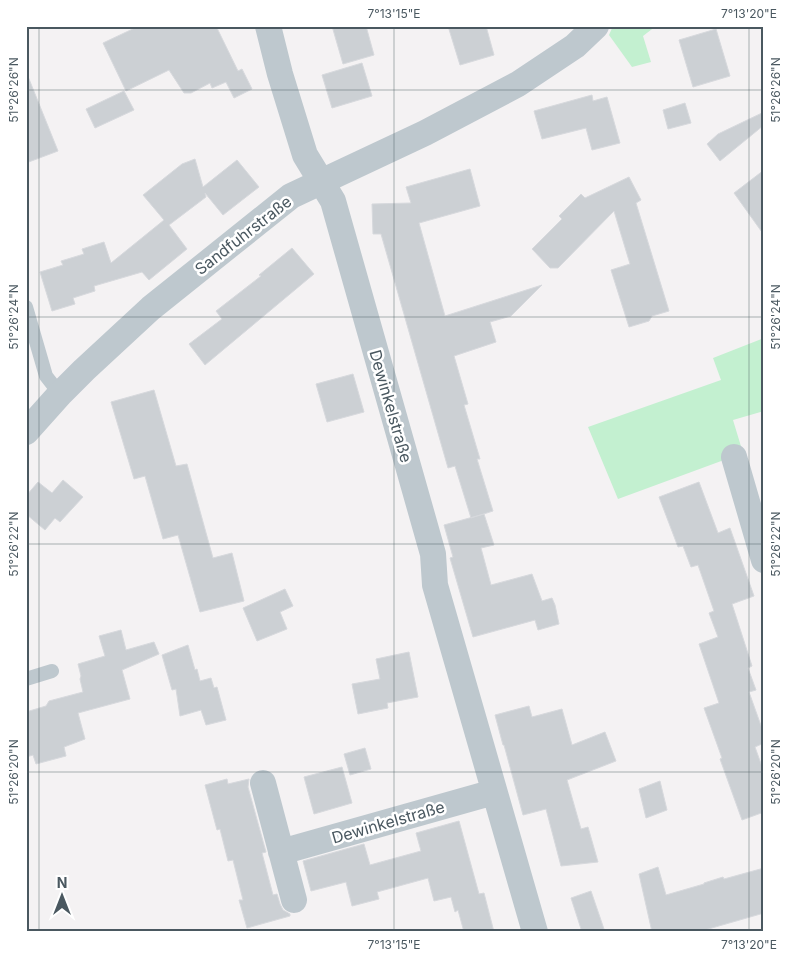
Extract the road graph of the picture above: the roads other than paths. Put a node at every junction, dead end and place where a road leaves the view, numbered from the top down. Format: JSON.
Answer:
{"nodes":[{"id":1,"x":268,"y":26,"type":"edge"},
{"id":2,"x":596,"y":26,"type":"edge"},
{"id":3,"x":321,"y":182,"type":"junction"},
{"id":4,"x":26,"y":307,"type":"edge"},
{"id":5,"x":60,"y":394,"type":"junction"},
{"id":6,"x":26,"y":432,"type":"edge"},
{"id":7,"x":734,"y":457,"type":"dead end"},
{"id":8,"x":764,"y":560,"type":"edge"},
{"id":9,"x":52,"y":670,"type":"dead end"},
{"id":10,"x":26,"y":679,"type":"edge"},
{"id":11,"x":263,"y":783,"type":"dead end"},
{"id":12,"x":494,"y":792,"type":"junction"},
{"id":13,"x":281,"y":852,"type":"junction"},
{"id":14,"x":294,"y":900,"type":"dead end"},
{"id":15,"x":535,"y":932,"type":"edge"}],
"edges":[{"from":1,"to":3,"type":"street","name":"Dewinkelstraße"},
{"from":2,"to":3,"type":"street","name":"Sandfuhrstraße"},
{"from":3,"to":5,"type":"street","name":"Sandfuhrstraße"},
{"from":3,"to":12,"type":"street","name":"Dewinkelstraße"},
{"from":4,"to":5,"type":"lane"},
{"from":5,"to":6,"type":"street","name":"Sandfuhrstraße"},
{"from":7,"to":8,"type":"street"},
{"from":9,"to":10,"type":"lane"},
{"from":11,"to":13,"type":"street"},
{"from":12,"to":13,"type":"street","name":"Dewinkelstraße"},
{"from":12,"to":15,"type":"street","name":"Dewinkelstraße"},
{"from":13,"to":14,"type":"street"}]}
